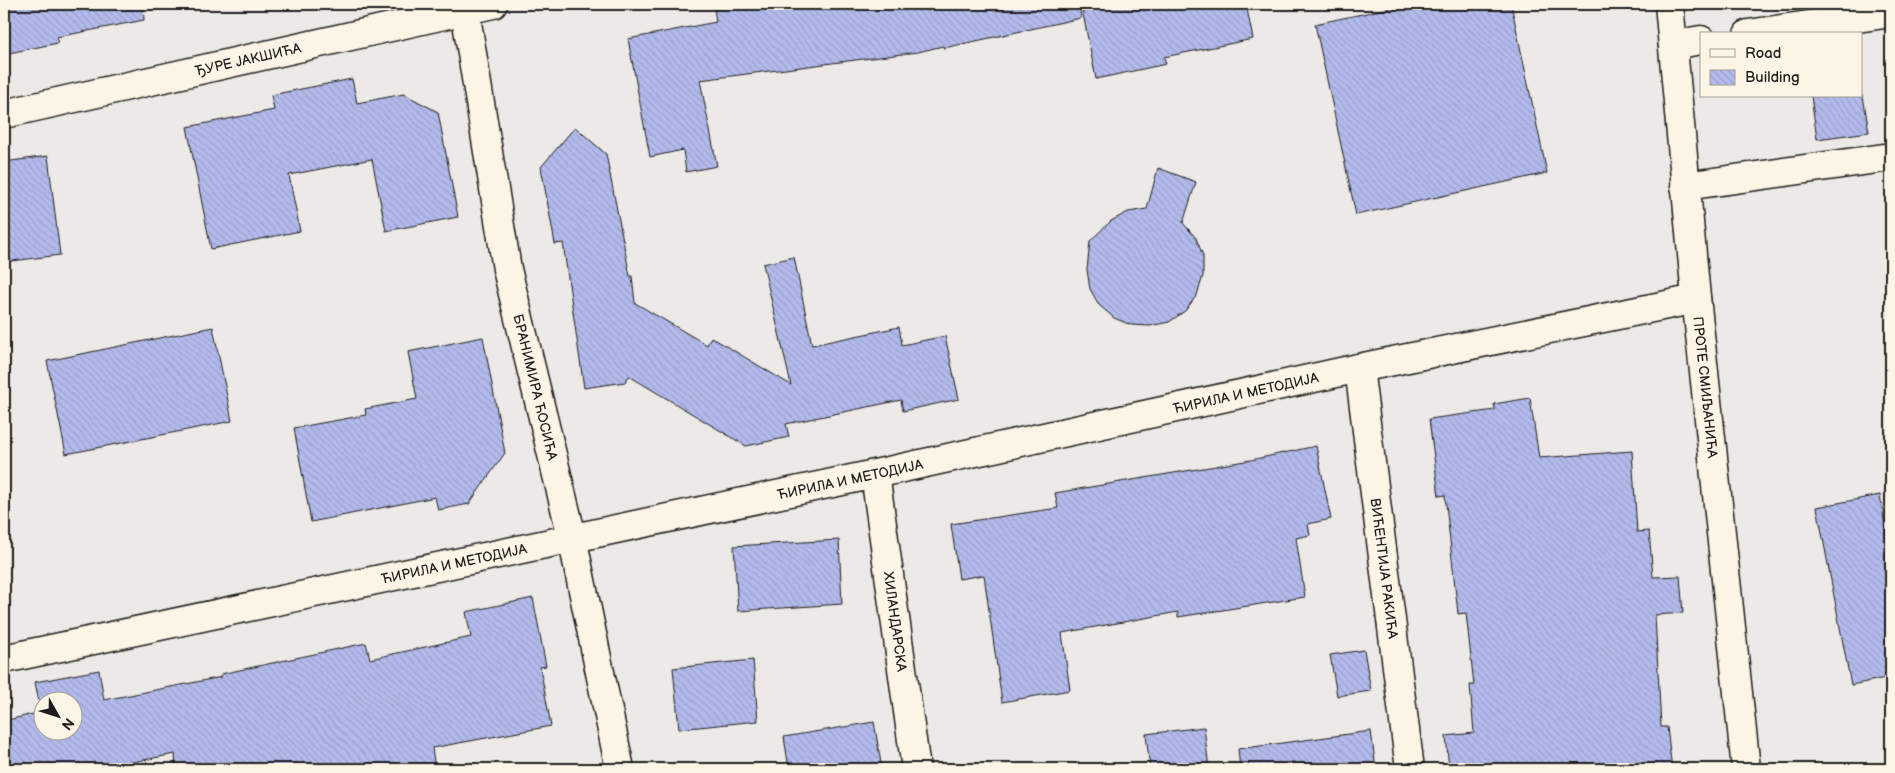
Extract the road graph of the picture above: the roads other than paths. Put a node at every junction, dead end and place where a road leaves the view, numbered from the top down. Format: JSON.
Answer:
{"nodes":[{"id":1,"x":493,"y":4,"type":"edge"},
{"id":2,"x":1669,"y":4,"type":"edge"},
{"id":3,"x":464,"y":6,"type":"edge"},
{"id":4,"x":1891,"y":13,"type":"edge"},
{"id":5,"x":1762,"y":32,"type":"edge"},
{"id":6,"x":1700,"y":40,"type":"edge"},
{"id":7,"x":1673,"y":45,"type":"junction"},
{"id":8,"x":4,"y":114,"type":"edge"},
{"id":9,"x":1891,"y":157,"type":"edge"},
{"id":10,"x":1685,"y":186,"type":"junction"},
{"id":11,"x":1696,"y":299,"type":"junction"},
{"id":12,"x":1359,"y":368,"type":"junction"},
{"id":13,"x":875,"y":474,"type":"junction"},
{"id":14,"x":572,"y":537,"type":"junction"},
{"id":15,"x":4,"y":659,"type":"edge"},
{"id":16,"x":620,"y":769,"type":"edge"},
{"id":17,"x":916,"y":769,"type":"edge"},
{"id":18,"x":1410,"y":769,"type":"edge"},
{"id":19,"x":1746,"y":769,"type":"edge"}],
"edges":[{"from":1,"to":3,"type":"street","name":"ЂУРЕ ЈАКШИЋА"},
{"from":2,"to":7,"type":"street","name":"ПРОТЕ СМИЉАНИЋА"},
{"from":3,"to":8,"type":"street","name":"ЂУРЕ ЈАКШИЋА"},
{"from":3,"to":14,"type":"street","name":"БРАНИМИРА ЋОСИЋА"},
{"from":4,"to":5,"type":"street"},
{"from":6,"to":7,"type":"street"},
{"from":7,"to":10,"type":"street","name":"ПРОТЕ СМИЉАНИЋА"},
{"from":9,"to":10,"type":"street"},
{"from":10,"to":11,"type":"street","name":"ПРОТЕ СМИЉАНИЋА"},
{"from":11,"to":12,"type":"street","name":"ЋИРИЛА И МЕТОДИЈА"},
{"from":11,"to":19,"type":"street","name":"ПРОТЕ СМИЉАНИЋА"},
{"from":12,"to":13,"type":"street","name":"ЋИРИЛА И МЕТОДИЈА"},
{"from":12,"to":18,"type":"street","name":"ВИЋЕНТИЈА РАКИЋА"},
{"from":13,"to":14,"type":"street","name":"ЋИРИЛА И МЕТОДИЈА"},
{"from":13,"to":17,"type":"street","name":"ХИЛАНДАРСКА"},
{"from":14,"to":15,"type":"street","name":"ЋИРИЛА И МЕТОДИЈА"},
{"from":14,"to":16,"type":"street","name":"БРАНИМИРА ЋОСИЋА"}]}
